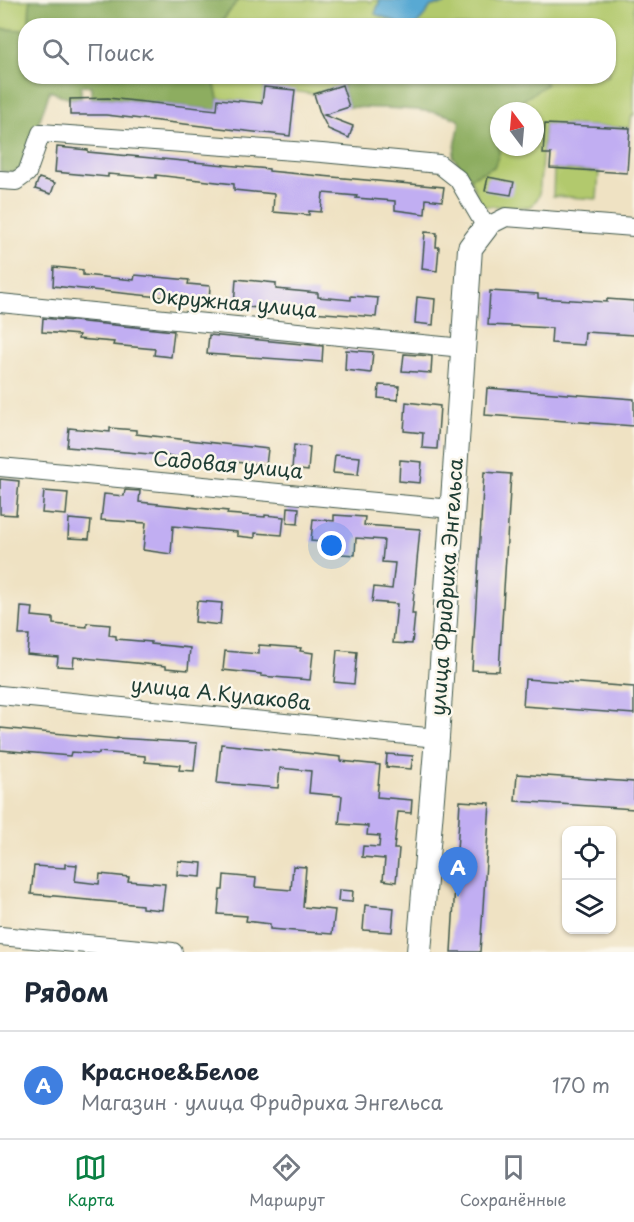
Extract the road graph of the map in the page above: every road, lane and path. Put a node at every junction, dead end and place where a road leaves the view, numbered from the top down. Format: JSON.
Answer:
{"nodes":[{"id":1,"x":0,"y":180,"type":"edge"},
{"id":2,"x":486,"y":227,"type":"junction"},
{"id":3,"x":634,"y":227,"type":"edge"},
{"id":4,"x":0,"y":303,"type":"edge"},
{"id":5,"x":463,"y":348,"type":"junction"},
{"id":6,"x":0,"y":467,"type":"edge"},
{"id":7,"x":452,"y":509,"type":"junction"},
{"id":8,"x":0,"y":695,"type":"edge"},
{"id":9,"x":437,"y":738,"type":"junction"},
{"id":10,"x":0,"y":936,"type":"edge"},
{"id":11,"x":173,"y":952,"type":"edge"},
{"id":12,"x":419,"y":952,"type":"edge"}],
"edges":[{"from":1,"to":2,"type":"street"},
{"from":2,"to":3,"type":"street"},
{"from":2,"to":5,"type":"main road","name":"улица Фридриха Энгельса"},
{"from":4,"to":5,"type":"street","name":"Окружная улица"},
{"from":5,"to":7,"type":"main road","name":"улица Фридриха Энгельса"},
{"from":6,"to":7,"type":"street","name":"Садовая улица"},
{"from":7,"to":9,"type":"main road","name":"улица Фридриха Энгельса"},
{"from":8,"to":9,"type":"street","name":"улица А.Кулакова"},
{"from":9,"to":12,"type":"main road","name":"улица Фридриха Энгельса"},
{"from":10,"to":11,"type":"street"}]}
